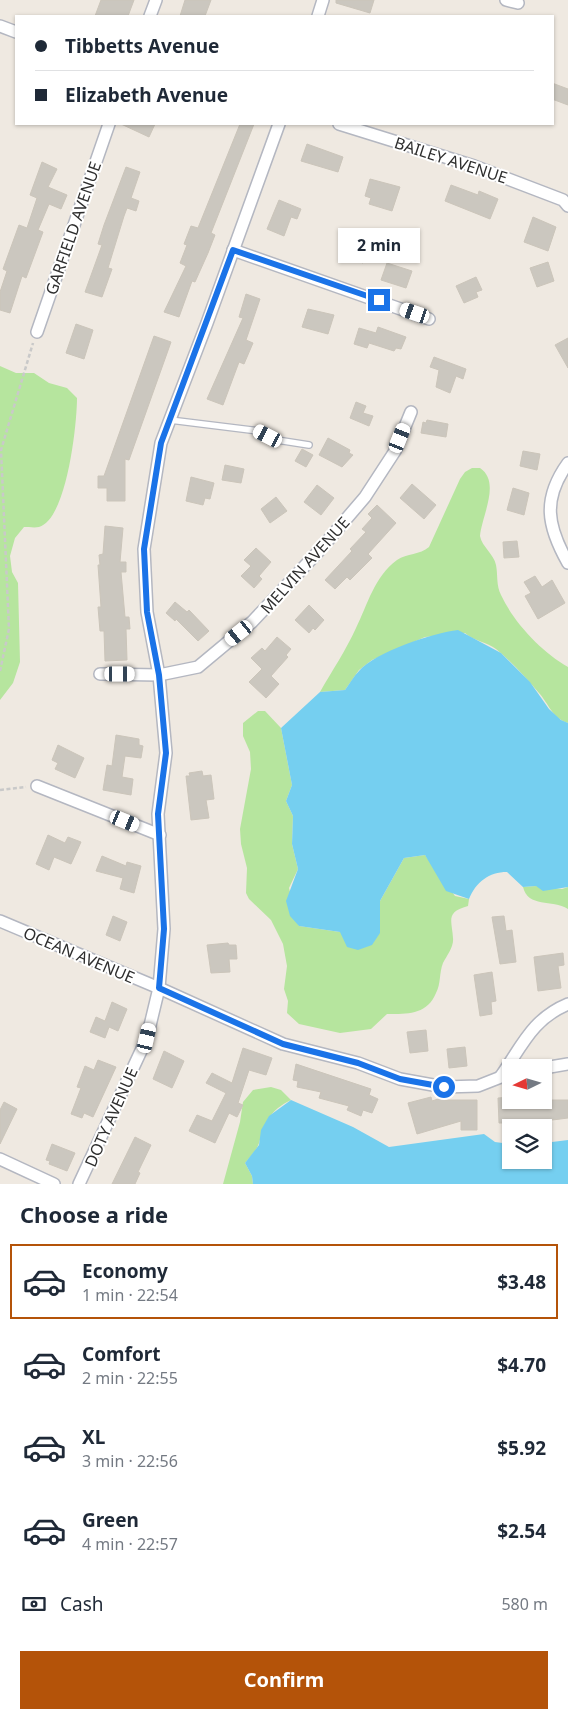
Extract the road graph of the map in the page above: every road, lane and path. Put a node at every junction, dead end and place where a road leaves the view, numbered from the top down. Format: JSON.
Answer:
{"nodes":[{"id":1,"x":156,"y":0,"type":"edge"},
{"id":2,"x":324,"y":0,"type":"edge"},
{"id":3,"x":506,"y":0,"type":"edge"},
{"id":4,"x":518,"y":3,"type":"dead end"},
{"id":5,"x":150,"y":15,"type":"edge"},
{"id":6,"x":318,"y":15,"type":"edge"},
{"id":7,"x":0,"y":26,"type":"edge"},
{"id":8,"x":15,"y":32,"type":"edge"},
{"id":9,"x":109,"y":125,"type":"edge"},
{"id":10,"x":279,"y":125,"type":"edge"},
{"id":11,"x":341,"y":125,"type":"edge"},
{"id":12,"x":565,"y":203,"type":"edge"},
{"id":13,"x":233,"y":250,"type":"junction"},
{"id":14,"x":429,"y":319,"type":"dead end"},
{"id":15,"x":37,"y":332,"type":"joint"},
{"id":16,"x":411,"y":412,"type":"dead end"},
{"id":17,"x":170,"y":420,"type":"junction"},
{"id":18,"x":309,"y":444,"type":"dead end"},
{"id":19,"x":568,"y":463,"type":"edge"},
{"id":20,"x":568,"y":563,"type":"edge"},
{"id":21,"x":0,"y":671,"type":"edge"},
{"id":22,"x":100,"y":674,"type":"dead end"},
{"id":23,"x":159,"y":675,"type":"junction"},
{"id":24,"x":37,"y":786,"type":"joint"},
{"id":25,"x":0,"y":790,"type":"edge"},
{"id":26,"x":160,"y":835,"type":"junction"},
{"id":27,"x":0,"y":921,"type":"edge"},
{"id":28,"x":159,"y":988,"type":"junction"},
{"id":29,"x":568,"y":1004,"type":"edge"},
{"id":30,"x":515,"y":1059,"type":"edge"},
{"id":31,"x":568,"y":1064,"type":"edge"},
{"id":32,"x":552,"y":1067,"type":"edge"},
{"id":33,"x":502,"y":1076,"type":"edge"},
{"id":34,"x":0,"y":1159,"type":"edge"},
{"id":35,"x":54,"y":1184,"type":"edge"},
{"id":36,"x":79,"y":1184,"type":"edge"}],
"edges":[{"from":1,"to":5,"type":"street"},
{"from":2,"to":6,"type":"street"},
{"from":3,"to":4,"type":"street"},
{"from":7,"to":8,"type":"street"},
{"from":9,"to":15,"type":"street","name":"GARFIELD AVENUE"},
{"from":10,"to":13,"type":"street","name":"DOTY AVENUE"},
{"from":11,"to":12,"type":"street","name":"BAILEY AVENUE"},
{"from":13,"to":14,"type":"street"},
{"from":13,"to":17,"type":"street","name":"DOTY AVENUE"},
{"from":15,"to":21,"type":"path"},
{"from":16,"to":23,"type":"street","name":"MELVIN AVENUE"},
{"from":17,"to":18,"type":"lane"},
{"from":17,"to":23,"type":"street","name":"DOTY AVENUE"},
{"from":19,"to":20,"type":"street"},
{"from":22,"to":23,"type":"street","name":"MELVIN AVENUE"},
{"from":23,"to":26,"type":"street","name":"DOTY AVENUE"},
{"from":24,"to":25,"type":"path"},
{"from":24,"to":26,"type":"street"},
{"from":26,"to":28,"type":"street","name":"DOTY AVENUE"},
{"from":27,"to":28,"type":"street","name":"OCEAN AVENUE"},
{"from":28,"to":33,"type":"street","name":"OCEAN AVENUE"},
{"from":28,"to":36,"type":"street","name":"DOTY AVENUE"},
{"from":29,"to":30,"type":"street"},
{"from":31,"to":32,"type":"street"},
{"from":34,"to":35,"type":"street"}]}
